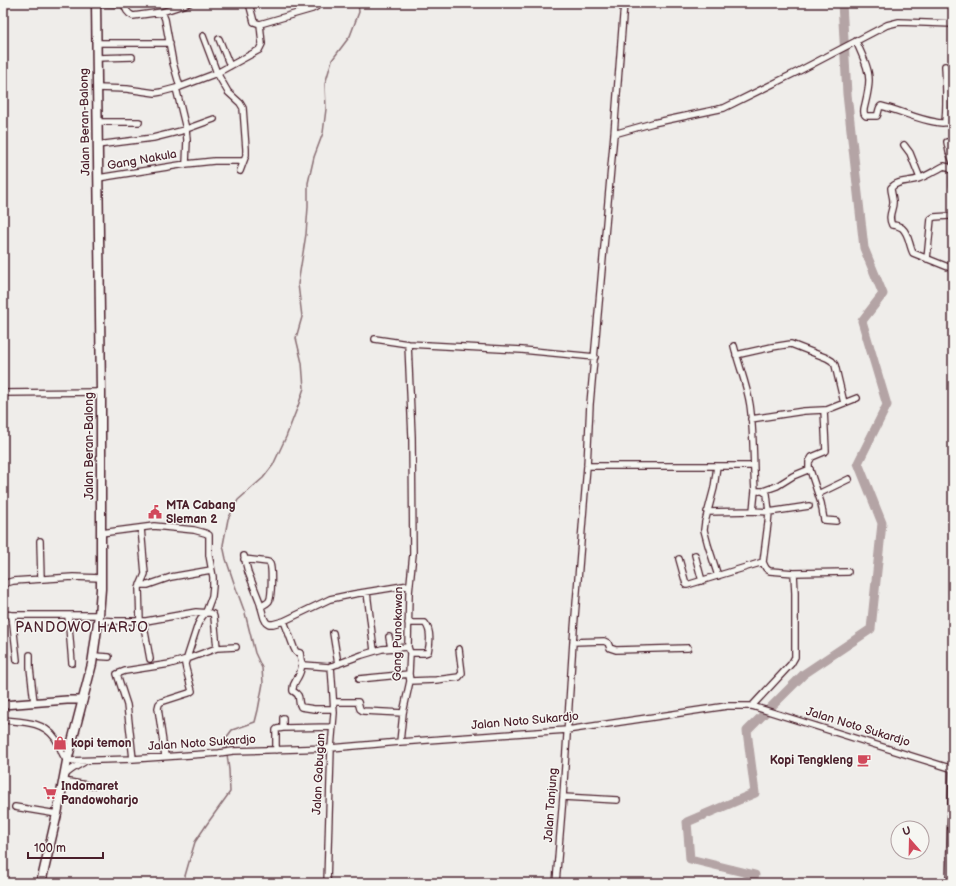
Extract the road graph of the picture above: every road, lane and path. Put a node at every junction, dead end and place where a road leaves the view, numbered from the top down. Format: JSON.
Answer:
{"nodes":[{"id":1,"x":96,"y":3,"type":"edge"},
{"id":2,"x":147,"y":3,"type":"edge"},
{"id":3,"x":189,"y":3,"type":"edge"},
{"id":4,"x":249,"y":3,"type":"edge"},
{"id":5,"x":318,"y":3,"type":"edge"},
{"id":6,"x":624,"y":3,"type":"edge"},
{"id":7,"x":124,"y":4,"type":"junction"},
{"id":8,"x":162,"y":12,"type":"junction"},
{"id":9,"x":260,"y":24,"type":"junction"},
{"id":10,"x":953,"y":24,"type":"edge"},
{"id":11,"x":203,"y":36,"type":"dead end"},
{"id":12,"x":219,"y":39,"type":"dead end"},
{"id":13,"x":856,"y":41,"type":"junction"},
{"id":14,"x":96,"y":43,"type":"junction"},
{"id":15,"x":170,"y":43,"type":"junction"},
{"id":16,"x":132,"y":57,"type":"dead end"},
{"id":17,"x":96,"y":58,"type":"junction"},
{"id":18,"x":230,"y":66,"type":"junction"},
{"id":19,"x":944,"y":66,"type":"dead end"},
{"id":20,"x":217,"y":73,"type":"junction"},
{"id":21,"x":97,"y":88,"type":"junction"},
{"id":22,"x":178,"y":88,"type":"junction"},
{"id":23,"x":214,"y":120,"type":"dead end"},
{"id":24,"x":97,"y":122,"type":"junction"},
{"id":25,"x":139,"y":122,"type":"dead end"},
{"id":26,"x":945,"y":122,"type":"junction"},
{"id":27,"x":953,"y":123,"type":"edge"},
{"id":28,"x":186,"y":129,"type":"junction"},
{"id":29,"x":614,"y":134,"type":"junction"},
{"id":30,"x":947,"y":142,"type":"dead end"},
{"id":31,"x":97,"y":145,"type":"junction"},
{"id":32,"x":904,"y":145,"type":"dead end"},
{"id":33,"x":243,"y":161,"type":"junction"},
{"id":34,"x":953,"y":162,"type":"edge"},
{"id":35,"x":186,"y":164,"type":"junction"},
{"id":36,"x":240,"y":171,"type":"dead end"},
{"id":37,"x":953,"y":172,"type":"edge"},
{"id":38,"x":953,"y":177,"type":"edge"},
{"id":39,"x":98,"y":178,"type":"junction"},
{"id":40,"x":920,"y":178,"type":"junction"},
{"id":41,"x":953,"y":185,"type":"edge"},
{"id":42,"x":948,"y":216,"type":"dead end"},
{"id":43,"x":927,"y":259,"type":"junction"},
{"id":44,"x":953,"y":269,"type":"edge"},
{"id":45,"x":374,"y":339,"type":"dead end"},
{"id":46,"x":408,"y":344,"type":"junction"},
{"id":47,"x":734,"y":346,"type":"dead end"},
{"id":48,"x":736,"y":355,"type":"junction"},
{"id":49,"x":595,"y":357,"type":"junction"},
{"id":50,"x":101,"y":392,"type":"junction"},
{"id":51,"x":3,"y":393,"type":"edge"},
{"id":52,"x":857,"y":398,"type":"dead end"},
{"id":53,"x":844,"y":403,"type":"junction"},
{"id":54,"x":824,"y":411,"type":"junction"},
{"id":55,"x":751,"y":419,"type":"junction"},
{"id":56,"x":587,"y":466,"type":"junction"},
{"id":57,"x":716,"y":466,"type":"junction"},
{"id":58,"x":753,"y":466,"type":"junction"},
{"id":59,"x":810,"y":469,"type":"junction"},
{"id":60,"x":849,"y":479,"type":"dead end"},
{"id":61,"x":755,"y":491,"type":"junction"},
{"id":62,"x":763,"y":491,"type":"junction"},
{"id":63,"x":818,"y":494,"type":"junction"},
{"id":64,"x":809,"y":506,"type":"dead end"},
{"id":65,"x":753,"y":511,"type":"junction"},
{"id":66,"x":707,"y":512,"type":"junction"},
{"id":67,"x":769,"y":512,"type":"junction"},
{"id":68,"x":836,"y":521,"type":"dead end"},
{"id":69,"x":141,"y":528,"type":"junction"},
{"id":70,"x":101,"y":533,"type":"junction"},
{"id":71,"x":40,"y":541,"type":"dead end"},
{"id":72,"x":695,"y":555,"type":"dead end"},
{"id":73,"x":679,"y":559,"type":"dead end"},
{"id":74,"x":763,"y":562,"type":"junction"},
{"id":75,"x":211,"y":570,"type":"junction"},
{"id":76,"x":848,"y":572,"type":"dead end"},
{"id":77,"x":794,"y":573,"type":"junction"},
{"id":78,"x":718,"y":576,"type":"junction"},
{"id":79,"x":101,"y":578,"type":"junction"},
{"id":80,"x":41,"y":579,"type":"junction"},
{"id":81,"x":702,"y":581,"type":"junction"},
{"id":82,"x":3,"y":584,"type":"edge"},
{"id":83,"x":140,"y":585,"type":"junction"},
{"id":84,"x":409,"y":585,"type":"junction"},
{"id":85,"x":367,"y":592,"type":"junction"},
{"id":86,"x":261,"y":607,"type":"junction"},
{"id":87,"x":3,"y":612,"type":"edge"},
{"id":88,"x":206,"y":612,"type":"junction"},
{"id":89,"x":12,"y":615,"type":"junction"},
{"id":90,"x":68,"y":615,"type":"junction"},
{"id":91,"x":99,"y":617,"type":"junction"},
{"id":92,"x":142,"y":621,"type":"junction"},
{"id":93,"x":284,"y":621,"type":"junction"},
{"id":94,"x":408,"y":623,"type":"junction"},
{"id":95,"x":333,"y":633,"type":"dead end"},
{"id":96,"x":389,"y":637,"type":"dead end"},
{"id":97,"x":573,"y":642,"type":"junction"},
{"id":98,"x":236,"y":647,"type":"dead end"},
{"id":99,"x":217,"y":648,"type":"junction"},
{"id":100,"x":391,"y":648,"type":"junction"},
{"id":101,"x":458,"y":648,"type":"dead end"},
{"id":102,"x":688,"y":648,"type":"dead end"},
{"id":103,"x":409,"y":650,"type":"junction"},
{"id":104,"x":374,"y":652,"type":"junction"},
{"id":105,"x":30,"y":655,"type":"dead end"},
{"id":106,"x":93,"y":656,"type":"junction"},
{"id":107,"x":109,"y":657,"type":"dead end"},
{"id":108,"x":150,"y":659,"type":"dead end"},
{"id":109,"x":187,"y":659,"type":"junction"},
{"id":110,"x":17,"y":660,"type":"dead end"},
{"id":111,"x":72,"y":663,"type":"dead end"},
{"id":112,"x":302,"y":664,"type":"junction"},
{"id":113,"x":338,"y":664,"type":"junction"},
{"id":114,"x":331,"y":666,"type":"junction"},
{"id":115,"x":409,"y":674,"type":"junction"},
{"id":116,"x":359,"y":679,"type":"dead end"},
{"id":117,"x":410,"y":680,"type":"junction"},
{"id":118,"x":83,"y":700,"type":"junction"},
{"id":119,"x":34,"y":702,"type":"junction"},
{"id":120,"x":334,"y":702,"type":"junction"},
{"id":121,"x":3,"y":705,"type":"edge"},
{"id":122,"x":752,"y":706,"type":"junction"},
{"id":123,"x":334,"y":709,"type":"junction"},
{"id":124,"x":403,"y":713,"type":"junction"},
{"id":125,"x":283,"y":718,"type":"dead end"},
{"id":126,"x":3,"y":720,"type":"edge"},
{"id":127,"x":332,"y":727,"type":"junction"},
{"id":128,"x":283,"y":728,"type":"junction"},
{"id":129,"x":567,"y":730,"type":"junction"},
{"id":130,"x":400,"y":742,"type":"junction"},
{"id":131,"x":331,"y":748,"type":"junction"},
{"id":132,"x":276,"y":750,"type":"junction"},
{"id":133,"x":165,"y":756,"type":"junction"},
{"id":134,"x":133,"y":759,"type":"junction"},
{"id":135,"x":88,"y":761,"type":"junction"},
{"id":136,"x":67,"y":762,"type":"junction"},
{"id":137,"x":953,"y":769,"type":"edge"},
{"id":138,"x":63,"y":778,"type":"junction"},
{"id":139,"x":93,"y":786,"type":"dead end"},
{"id":140,"x":563,"y":797,"type":"junction"},
{"id":141,"x":617,"y":800,"type":"dead end"},
{"id":142,"x":15,"y":807,"type":"dead end"},
{"id":143,"x":57,"y":814,"type":"junction"},
{"id":144,"x":41,"y":883,"type":"edge"},
{"id":145,"x":327,"y":883,"type":"edge"},
{"id":146,"x":556,"y":883,"type":"edge"},
{"id":147,"x":950,"y":883,"type":"edge"}],
"edges":[{"from":1,"to":7,"type":"street"},
{"from":1,"to":14,"type":"main road","name":"Jalan Beran-Balong"},
{"from":2,"to":7,"type":"street"},
{"from":3,"to":8,"type":"street"},
{"from":4,"to":9,"type":"street"},
{"from":5,"to":9,"type":"street"},
{"from":6,"to":29,"type":"street","name":"Jalan Tanjung"},
{"from":7,"to":8,"type":"street"},
{"from":8,"to":15,"type":"street","name":"Gang Nakula"},
{"from":9,"to":18,"type":"street"},
{"from":10,"to":13,"type":"street"},
{"from":11,"to":20,"type":"street"},
{"from":12,"to":18,"type":"street"},
{"from":13,"to":26,"type":"street"},
{"from":13,"to":29,"type":"street"},
{"from":14,"to":15,"type":"street"},
{"from":14,"to":17,"type":"main road","name":"Jalan Beran-Balong"},
{"from":15,"to":22,"type":"street","name":"Gang Nakula"},
{"from":16,"to":17,"type":"street"},
{"from":17,"to":21,"type":"main road","name":"Jalan Beran-Balong"},
{"from":18,"to":20,"type":"street"},
{"from":19,"to":26,"type":"street"},
{"from":20,"to":22,"type":"street"},
{"from":20,"to":33,"type":"street"},
{"from":21,"to":22,"type":"street"},
{"from":21,"to":24,"type":"main road","name":"Jalan Beran-Balong"},
{"from":22,"to":28,"type":"street","name":"Gang Nakula"},
{"from":23,"to":28,"type":"street"},
{"from":24,"to":25,"type":"street"},
{"from":24,"to":31,"type":"main road","name":"Jalan Beran-Balong"},
{"from":26,"to":27,"type":"street"},
{"from":28,"to":31,"type":"street"},
{"from":28,"to":35,"type":"street","name":"Gang Nakula"},
{"from":29,"to":49,"type":"street","name":"Jalan Tanjung"},
{"from":30,"to":34,"type":"street"},
{"from":31,"to":39,"type":"main road","name":"Jalan Beran-Balong"},
{"from":32,"to":40,"type":"street"},
{"from":33,"to":35,"type":"street"},
{"from":33,"to":36,"type":"street"},
{"from":35,"to":39,"type":"street","name":"Gang Nakula"},
{"from":37,"to":40,"type":"street"},
{"from":38,"to":41,"type":"street"},
{"from":39,"to":50,"type":"main road","name":"Jalan Beran-Balong"},
{"from":40,"to":43,"type":"street"},
{"from":42,"to":43,"type":"street"},
{"from":43,"to":44,"type":"street"},
{"from":45,"to":46,"type":"street"},
{"from":46,"to":49,"type":"street"},
{"from":46,"to":84,"type":"street","name":"Gang Punokawan"},
{"from":47,"to":48,"type":"street"},
{"from":48,"to":53,"type":"street"},
{"from":48,"to":55,"type":"street"},
{"from":49,"to":56,"type":"street","name":"Jalan Tanjung"},
{"from":50,"to":51,"type":"street"},
{"from":50,"to":70,"type":"main road","name":"Jalan Beran-Balong"},
{"from":52,"to":53,"type":"street"},
{"from":53,"to":54,"type":"street"},
{"from":54,"to":55,"type":"street"},
{"from":54,"to":59,"type":"street"},
{"from":55,"to":58,"type":"street"},
{"from":56,"to":57,"type":"street"},
{"from":56,"to":97,"type":"street","name":"Jalan Tanjung"},
{"from":57,"to":58,"type":"street"},
{"from":57,"to":66,"type":"street"},
{"from":58,"to":61,"type":"street"},
{"from":59,"to":62,"type":"street"},
{"from":59,"to":63,"type":"street"},
{"from":60,"to":63,"type":"street"},
{"from":61,"to":62,"type":"street"},
{"from":61,"to":65,"type":"street"},
{"from":62,"to":67,"type":"street"},
{"from":63,"to":68,"type":"street"},
{"from":64,"to":67,"type":"street"},
{"from":65,"to":66,"type":"street"},
{"from":65,"to":67,"type":"street"},
{"from":66,"to":78,"type":"street"},
{"from":67,"to":74,"type":"street"},
{"from":69,"to":70,"type":"street"},
{"from":69,"to":75,"type":"street"},
{"from":69,"to":83,"type":"street"},
{"from":70,"to":79,"type":"main road","name":"Jalan Beran-Balong"},
{"from":71,"to":80,"type":"street"},
{"from":72,"to":81,"type":"street"},
{"from":73,"to":81,"type":"street"},
{"from":74,"to":77,"type":"street"},
{"from":74,"to":78,"type":"street"},
{"from":75,"to":83,"type":"street"},
{"from":75,"to":88,"type":"street"},
{"from":76,"to":77,"type":"street"},
{"from":77,"to":122,"type":"street"},
{"from":78,"to":81,"type":"street"},
{"from":79,"to":80,"type":"street"},
{"from":79,"to":91,"type":"main road","name":"Jalan Beran-Balong"},
{"from":80,"to":82,"type":"street"},
{"from":83,"to":92,"type":"street"},
{"from":84,"to":85,"type":"street"},
{"from":84,"to":94,"type":"street","name":"Gang Punokawan"},
{"from":85,"to":93,"type":"street"},
{"from":85,"to":104,"type":"street"},
{"from":86,"to":86,"type":"street"},
{"from":86,"to":93,"type":"street"},
{"from":87,"to":89,"type":"street"},
{"from":88,"to":92,"type":"street"},
{"from":88,"to":99,"type":"street"},
{"from":88,"to":109,"type":"street"},
{"from":89,"to":90,"type":"street"},
{"from":89,"to":110,"type":"street"},
{"from":90,"to":91,"type":"street"},
{"from":90,"to":111,"type":"street"},
{"from":91,"to":92,"type":"street"},
{"from":91,"to":106,"type":"main road","name":"Jalan Beran-Balong"},
{"from":92,"to":108,"type":"street"},
{"from":93,"to":112,"type":"street"},
{"from":94,"to":103,"type":"street","name":"Gang Punokawan"},
{"from":94,"to":103,"type":"street"},
{"from":95,"to":113,"type":"street"},
{"from":96,"to":100,"type":"street"},
{"from":97,"to":102,"type":"street"},
{"from":97,"to":129,"type":"street","name":"Jalan Tanjung"},
{"from":98,"to":99,"type":"street"},
{"from":99,"to":109,"type":"street"},
{"from":100,"to":103,"type":"street"},
{"from":100,"to":104,"type":"street"},
{"from":101,"to":117,"type":"street"},
{"from":103,"to":115,"type":"street","name":"Gang Punokawan"},
{"from":104,"to":113,"type":"street"},
{"from":105,"to":119,"type":"street"},
{"from":106,"to":107,"type":"street"},
{"from":106,"to":118,"type":"main road","name":"Jalan Beran-Balong"},
{"from":109,"to":133,"type":"street"},
{"from":109,"to":134,"type":"street"},
{"from":112,"to":114,"type":"street"},
{"from":112,"to":123,"type":"street"},
{"from":113,"to":114,"type":"street"},
{"from":114,"to":120,"type":"street","name":"Jalan Gabugan"},
{"from":115,"to":116,"type":"street"},
{"from":115,"to":117,"type":"street","name":"Gang Punokawan"},
{"from":117,"to":124,"type":"street","name":"Gang Punokawan"},
{"from":118,"to":119,"type":"street"},
{"from":118,"to":136,"type":"main road","name":"Jalan Beran-Balong"},
{"from":119,"to":121,"type":"street"},
{"from":120,"to":123,"type":"street","name":"Jalan Gabugan"},
{"from":120,"to":124,"type":"street"},
{"from":122,"to":129,"type":"street","name":"Jalan Noto Sukardjo"},
{"from":122,"to":137,"type":"street","name":"Jalan Noto Sukardjo"},
{"from":123,"to":127,"type":"street","name":"Jalan Gabugan"},
{"from":124,"to":130,"type":"street","name":"Gang Punokawan"},
{"from":125,"to":128,"type":"street"},
{"from":126,"to":136,"type":"street"},
{"from":127,"to":128,"type":"street"},
{"from":127,"to":131,"type":"street","name":"Jalan Gabugan"},
{"from":128,"to":132,"type":"street"},
{"from":129,"to":130,"type":"street","name":"Jalan Noto Sukardjo"},
{"from":129,"to":140,"type":"street","name":"Jalan Tanjung"},
{"from":130,"to":131,"type":"street","name":"Jalan Noto Sukardjo"},
{"from":131,"to":132,"type":"street","name":"Jalan Noto Sukardjo"},
{"from":131,"to":145,"type":"street","name":"Jalan Gabugan"},
{"from":132,"to":133,"type":"street","name":"Jalan Noto Sukardjo"},
{"from":133,"to":134,"type":"street","name":"Jalan Noto Sukardjo"},
{"from":134,"to":135,"type":"street","name":"Jalan Noto Sukardjo"},
{"from":135,"to":136,"type":"street","name":"Jalan Noto Sukardjo"},
{"from":135,"to":138,"type":"street","name":"Jalan Noto Sukardjo"},
{"from":136,"to":138,"type":"main road","name":"Jalan Beran-Balong"},
{"from":137,"to":147,"type":"street"},
{"from":138,"to":139,"type":"street"},
{"from":138,"to":143,"type":"main road","name":"Jalan Beran-Balong"},
{"from":140,"to":141,"type":"street"},
{"from":140,"to":146,"type":"street","name":"Jalan Tanjung"},
{"from":142,"to":143,"type":"street"},
{"from":143,"to":144,"type":"main road","name":"Jalan Beran-Balong"}]}
